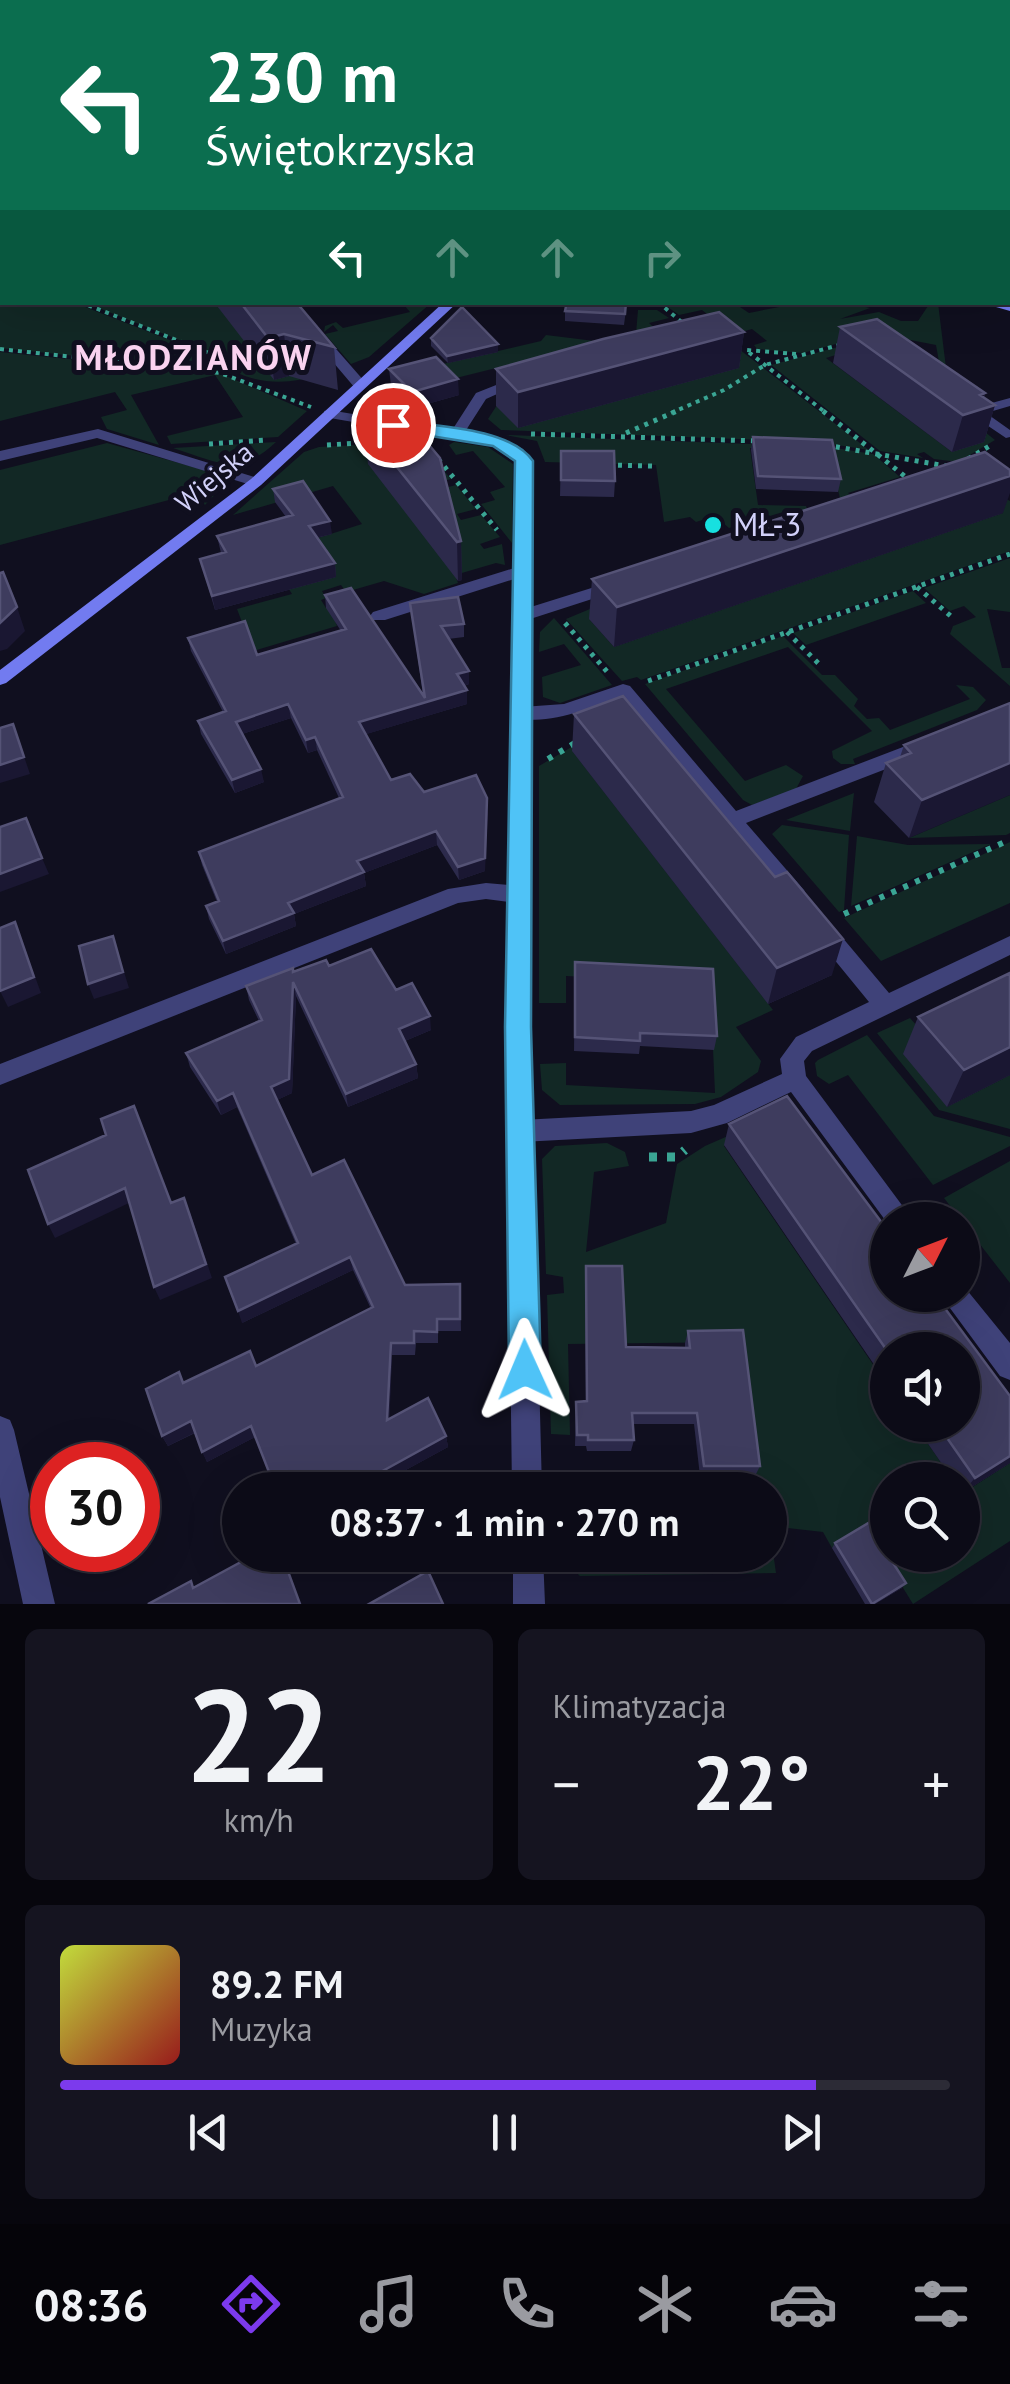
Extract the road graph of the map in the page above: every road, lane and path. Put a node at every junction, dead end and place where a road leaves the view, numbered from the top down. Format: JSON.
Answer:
{"nodes":[{"id":1,"x":88,"y":305,"type":"edge"},
{"id":2,"x":291,"y":305,"type":"edge"},
{"id":3,"x":449,"y":305,"type":"edge"},
{"id":4,"x":662,"y":305,"type":"edge"},
{"id":5,"x":686,"y":326,"type":"edge"},
{"id":6,"x":844,"y":343,"type":"edge"},
{"id":7,"x":739,"y":345,"type":"edge"},
{"id":8,"x":0,"y":350,"type":"edge"},
{"id":9,"x":746,"y":350,"type":"junction"},
{"id":10,"x":802,"y":354,"type":"junction"},
{"id":11,"x":765,"y":365,"type":"junction"},
{"id":12,"x":226,"y":375,"type":"junction"},
{"id":13,"x":534,"y":377,"type":"edge"},
{"id":14,"x":360,"y":385,"type":"junction"},
{"id":15,"x":959,"y":401,"type":"edge"},
{"id":16,"x":1010,"y":402,"type":"edge"},
{"id":17,"x":974,"y":412,"type":"junction"},
{"id":18,"x":329,"y":414,"type":"junction"},
{"id":19,"x":516,"y":434,"type":"dead end"},
{"id":20,"x":1006,"y":434,"type":"joint"},
{"id":21,"x":456,"y":435,"type":"junction"},
{"id":22,"x":620,"y":436,"type":"junction"},
{"id":23,"x":766,"y":441,"type":"edge"},
{"id":24,"x":290,"y":442,"type":"junction"},
{"id":25,"x":361,"y":442,"type":"edge"},
{"id":26,"x":204,"y":444,"type":"dead end"},
{"id":27,"x":813,"y":444,"type":"edge"},
{"id":28,"x":434,"y":453,"type":"edge"},
{"id":29,"x":876,"y":453,"type":"junction"},
{"id":30,"x":0,"y":456,"type":"edge"},
{"id":31,"x":597,"y":465,"type":"edge"},
{"id":32,"x":652,"y":466,"type":"dead end"},
{"id":33,"x":256,"y":482,"type":"junction"},
{"id":34,"x":921,"y":489,"type":"edge"},
{"id":35,"x":481,"y":510,"type":"junction"},
{"id":36,"x":473,"y":513,"type":"dead end"},
{"id":37,"x":1010,"y":554,"type":"edge"},
{"id":38,"x":524,"y":570,"type":"junction"},
{"id":39,"x":504,"y":576,"type":"junction"},
{"id":40,"x":644,"y":577,"type":"edge"},
{"id":41,"x":917,"y":587,"type":"junction"},
{"id":42,"x":564,"y":614,"type":"dead end"},
{"id":43,"x":524,"y":615,"type":"junction"},
{"id":44,"x":379,"y":616,"type":"dead end"},
{"id":45,"x":953,"y":618,"type":"dead end"},
{"id":46,"x":786,"y":632,"type":"junction"},
{"id":47,"x":820,"y":665,"type":"dead end"},
{"id":48,"x":0,"y":679,"type":"edge"},
{"id":49,"x":624,"y":690,"type":"junction"},
{"id":50,"x":522,"y":712,"type":"junction"},
{"id":51,"x":588,"y":738,"type":"edge"},
{"id":52,"x":940,"y":740,"type":"edge"},
{"id":53,"x":541,"y":744,"type":"dead end"},
{"id":54,"x":733,"y":820,"type":"junction"},
{"id":55,"x":1006,"y":841,"type":"dead end"},
{"id":56,"x":519,"y":895,"type":"junction"},
{"id":57,"x":838,"y":917,"type":"dead end"},
{"id":58,"x":1010,"y":945,"type":"edge"},
{"id":59,"x":885,"y":1005,"type":"junction"},
{"id":60,"x":0,"y":1075,"type":"edge"},
{"id":61,"x":795,"y":1078,"type":"junction"},
{"id":62,"x":521,"y":1131,"type":"junction"},
{"id":63,"x":700,"y":1140,"type":"dead end"},
{"id":64,"x":649,"y":1157,"type":"dead end"},
{"id":65,"x":887,"y":1202,"type":"edge"},
{"id":66,"x":970,"y":1312,"type":"edge"},
{"id":67,"x":1010,"y":1366,"type":"edge"},
{"id":68,"x":0,"y":1430,"type":"edge"},
{"id":69,"x":527,"y":1472,"type":"edge"},
{"id":70,"x":10,"y":1523,"type":"edge"},
{"id":71,"x":528,"y":1572,"type":"edge"},
{"id":72,"x":39,"y":1604,"type":"edge"},
{"id":73,"x":529,"y":1604,"type":"edge"}],
"edges":[{"from":1,"to":12,"type":"path"},
{"from":2,"to":14,"type":"street"},
{"from":3,"to":14,"type":"street","name":"Wiejska"},
{"from":4,"to":5,"type":"path"},
{"from":6,"to":10,"type":"path"},
{"from":7,"to":9,"type":"path"},
{"from":8,"to":12,"type":"path"},
{"from":9,"to":10,"type":"path"},
{"from":9,"to":11,"type":"path"},
{"from":10,"to":11,"type":"path"},
{"from":11,"to":22,"type":"path"},
{"from":11,"to":29,"type":"path"},
{"from":12,"to":24,"type":"path"},
{"from":13,"to":21,"type":"street"},
{"from":14,"to":18,"type":"street","name":"Wiejska"},
{"from":15,"to":17,"type":"street"},
{"from":16,"to":17,"type":"street"},
{"from":17,"to":20,"type":"street"},
{"from":18,"to":21,"type":"street"},
{"from":18,"to":24,"type":"street","name":"Wiejska"},
{"from":19,"to":22,"type":"path"},
{"from":20,"to":29,"type":"path"},
{"from":21,"to":38,"type":"street"},
{"from":22,"to":23,"type":"path"},
{"from":24,"to":25,"type":"path"},
{"from":24,"to":26,"type":"path"},
{"from":24,"to":33,"type":"street","name":"Wiejska"},
{"from":27,"to":29,"type":"path"},
{"from":28,"to":35,"type":"path"},
{"from":29,"to":34,"type":"path"},
{"from":30,"to":33,"type":"street"},
{"from":31,"to":32,"type":"path"},
{"from":33,"to":48,"type":"street","name":"Wiejska"},
{"from":35,"to":36,"type":"path"},
{"from":35,"to":39,"type":"path"},
{"from":37,"to":41,"type":"path"},
{"from":38,"to":39,"type":"street"},
{"from":38,"to":43,"type":"street"},
{"from":39,"to":44,"type":"street"},
{"from":40,"to":43,"type":"street"},
{"from":41,"to":45,"type":"path"},
{"from":41,"to":46,"type":"path"},
{"from":42,"to":49,"type":"path"},
{"from":43,"to":50,"type":"street"},
{"from":46,"to":47,"type":"path"},
{"from":46,"to":49,"type":"path"},
{"from":49,"to":50,"type":"street"},
{"from":49,"to":54,"type":"street"},
{"from":50,"to":56,"type":"street"},
{"from":51,"to":53,"type":"path"},
{"from":52,"to":54,"type":"street"},
{"from":54,"to":59,"type":"street"},
{"from":55,"to":57,"type":"path"},
{"from":56,"to":60,"type":"street"},
{"from":56,"to":62,"type":"street"},
{"from":58,"to":59,"type":"street"},
{"from":59,"to":61,"type":"street"},
{"from":61,"to":62,"type":"street"},
{"from":61,"to":65,"type":"street"},
{"from":62,"to":69,"type":"street"},
{"from":63,"to":64,"type":"path"},
{"from":66,"to":67,"type":"street"},
{"from":68,"to":70,"type":"street"},
{"from":70,"to":72,"type":"street"},
{"from":71,"to":73,"type":"street"}]}
